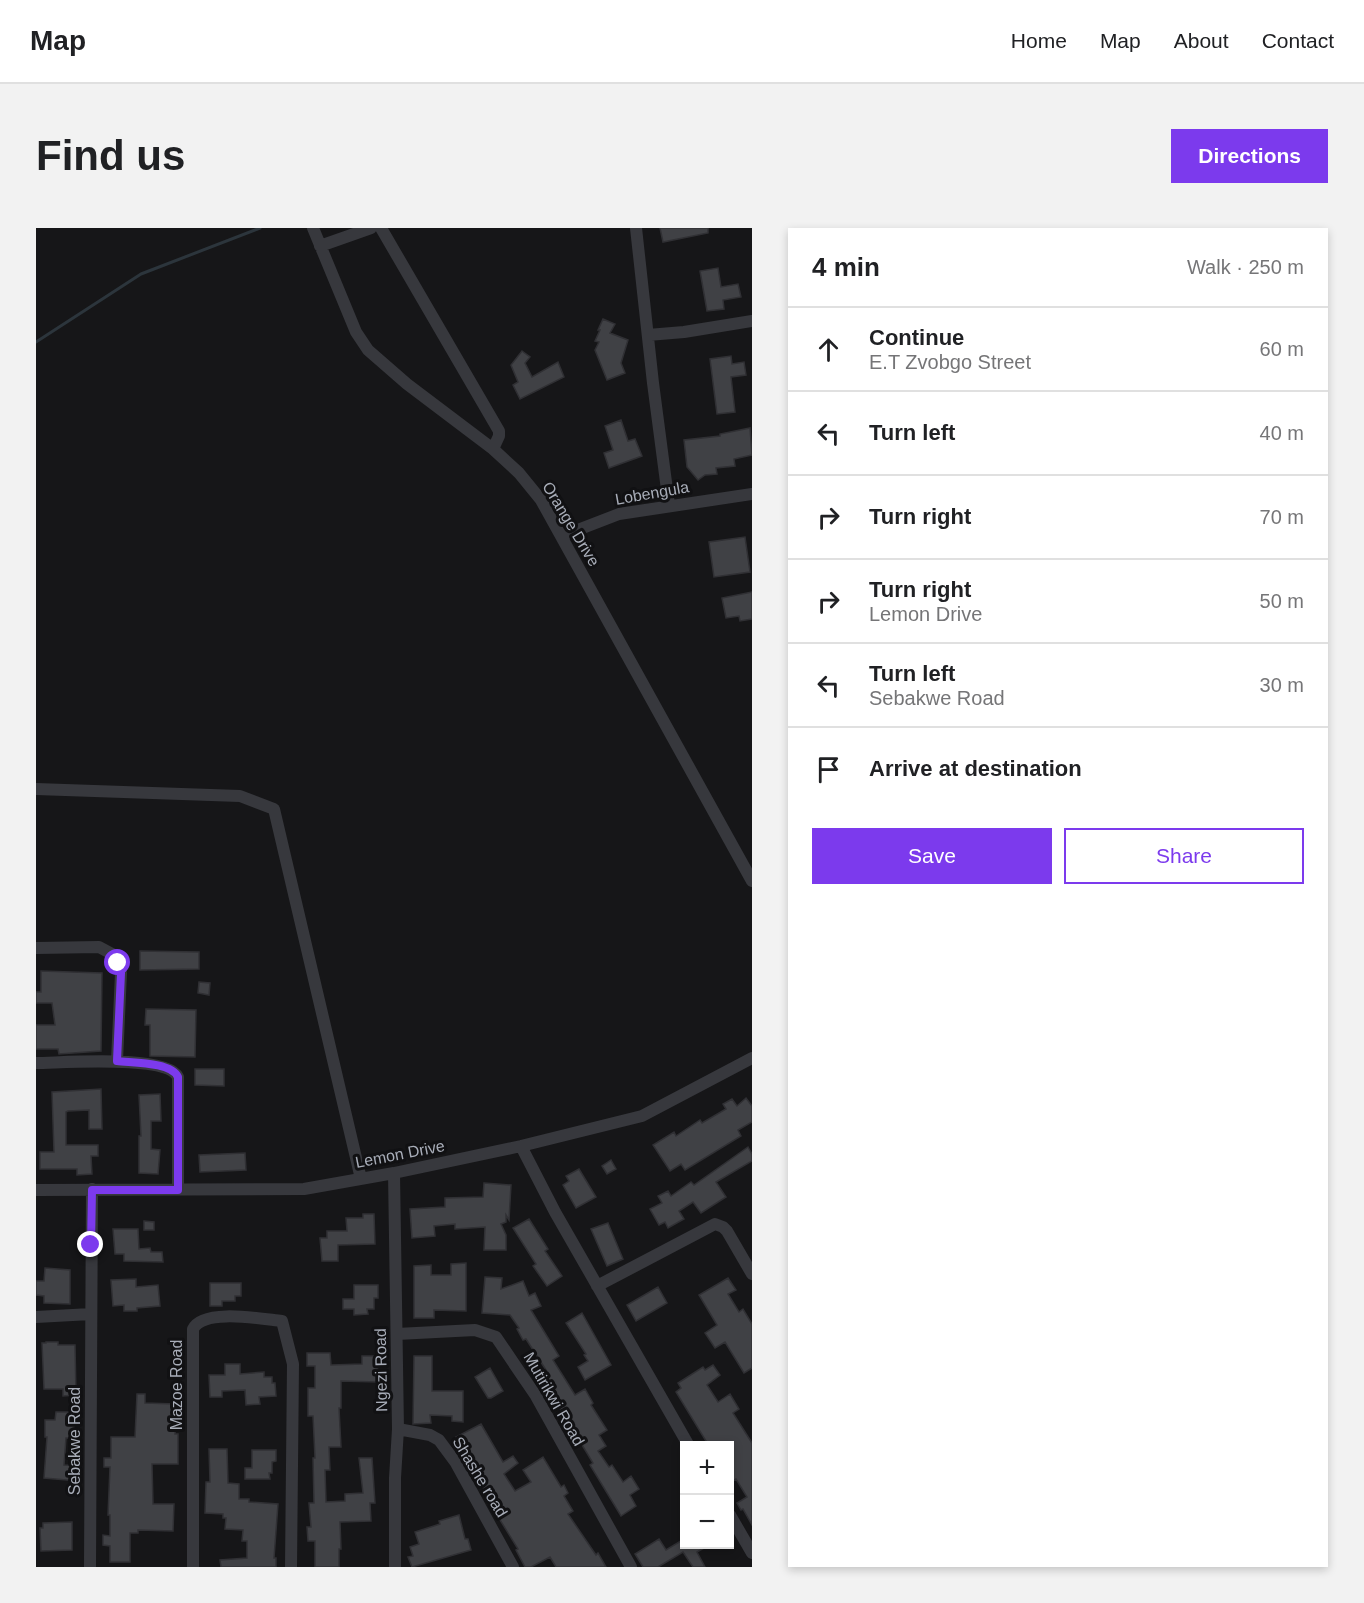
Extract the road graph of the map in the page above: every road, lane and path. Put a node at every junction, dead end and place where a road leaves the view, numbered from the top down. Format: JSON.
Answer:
{"nodes":[{"id":1,"x":313,"y":228,"type":"edge"},
{"id":2,"x":371,"y":228,"type":"edge"},
{"id":3,"x":381,"y":228,"type":"edge"},
{"id":4,"x":636,"y":228,"type":"edge"},
{"id":5,"x":320,"y":246,"type":"junction"},
{"id":6,"x":752,"y":321,"type":"edge"},
{"id":7,"x":648,"y":335,"type":"junction"},
{"id":8,"x":493,"y":448,"type":"junction"},
{"id":9,"x":752,"y":494,"type":"edge"},
{"id":10,"x":669,"y":505,"type":"junction"},
{"id":11,"x":562,"y":536,"type":"junction"},
{"id":12,"x":36,"y":789,"type":"edge"},
{"id":13,"x":752,"y":881,"type":"edge"},
{"id":14,"x":36,"y":948,"type":"edge"},
{"id":15,"x":752,"y":1058,"type":"edge"},
{"id":16,"x":117,"y":1061,"type":"junction"},
{"id":17,"x":36,"y":1064,"type":"edge"},
{"id":18,"x":521,"y":1146,"type":"junction"},
{"id":19,"x":394,"y":1173,"type":"junction"},
{"id":20,"x":361,"y":1179,"type":"junction"},
{"id":21,"x":36,"y":1190,"type":"edge"},
{"id":22,"x":92,"y":1190,"type":"junction"},
{"id":23,"x":178,"y":1190,"type":"junction"},
{"id":24,"x":752,"y":1274,"type":"edge"},
{"id":25,"x":597,"y":1286,"type":"junction"},
{"id":26,"x":91,"y":1314,"type":"junction"},
{"id":27,"x":36,"y":1317,"type":"edge"},
{"id":28,"x":397,"y":1334,"type":"junction"},
{"id":29,"x":398,"y":1429,"type":"junction"},
{"id":30,"x":686,"y":1441,"type":"edge"},
{"id":31,"x":734,"y":1523,"type":"edge"},
{"id":32,"x":752,"y":1553,"type":"edge"},
{"id":33,"x":90,"y":1567,"type":"edge"},
{"id":34,"x":193,"y":1567,"type":"edge"},
{"id":35,"x":291,"y":1567,"type":"edge"},
{"id":36,"x":394,"y":1567,"type":"edge"},
{"id":37,"x":513,"y":1567,"type":"edge"},
{"id":38,"x":631,"y":1567,"type":"edge"}],
"edges":[{"from":1,"to":5,"type":"street","name":"Orange Drive"},
{"from":2,"to":5,"type":"street"},
{"from":3,"to":8,"type":"street"},
{"from":4,"to":7,"type":"street"},
{"from":5,"to":8,"type":"street","name":"Orange Drive"},
{"from":6,"to":7,"type":"street"},
{"from":7,"to":10,"type":"street"},
{"from":8,"to":11,"type":"street","name":"Orange Drive"},
{"from":9,"to":10,"type":"street","name":"Lobengula"},
{"from":10,"to":11,"type":"street","name":"Lobengula"},
{"from":11,"to":13,"type":"street","name":"Orange Drive"},
{"from":12,"to":20,"type":"street"},
{"from":14,"to":16,"type":"street"},
{"from":15,"to":18,"type":"street","name":"Lemon Drive"},
{"from":16,"to":17,"type":"street"},
{"from":16,"to":23,"type":"street"},
{"from":18,"to":19,"type":"street","name":"Lemon Drive"},
{"from":18,"to":25,"type":"street"},
{"from":19,"to":20,"type":"street","name":"Lemon Drive"},
{"from":19,"to":28,"type":"street","name":"Ngezi Road"},
{"from":20,"to":23,"type":"street","name":"Lemon Drive"},
{"from":21,"to":22,"type":"street","name":"Lemon Drive"},
{"from":22,"to":23,"type":"street","name":"Lemon Drive"},
{"from":22,"to":26,"type":"street","name":"Sebakwe Road"},
{"from":24,"to":25,"type":"street"},
{"from":25,"to":30,"type":"street"},
{"from":26,"to":27,"type":"street"},
{"from":26,"to":33,"type":"street","name":"Sebakwe Road"},
{"from":28,"to":29,"type":"street","name":"Ngezi Road"},
{"from":28,"to":38,"type":"street","name":"Mutirikwi Road"},
{"from":29,"to":36,"type":"street","name":"Ngezi Road"},
{"from":29,"to":37,"type":"street","name":"Shashe road"},
{"from":31,"to":32,"type":"street"},
{"from":34,"to":35,"type":"street","name":"Mazoe Road"}]}
